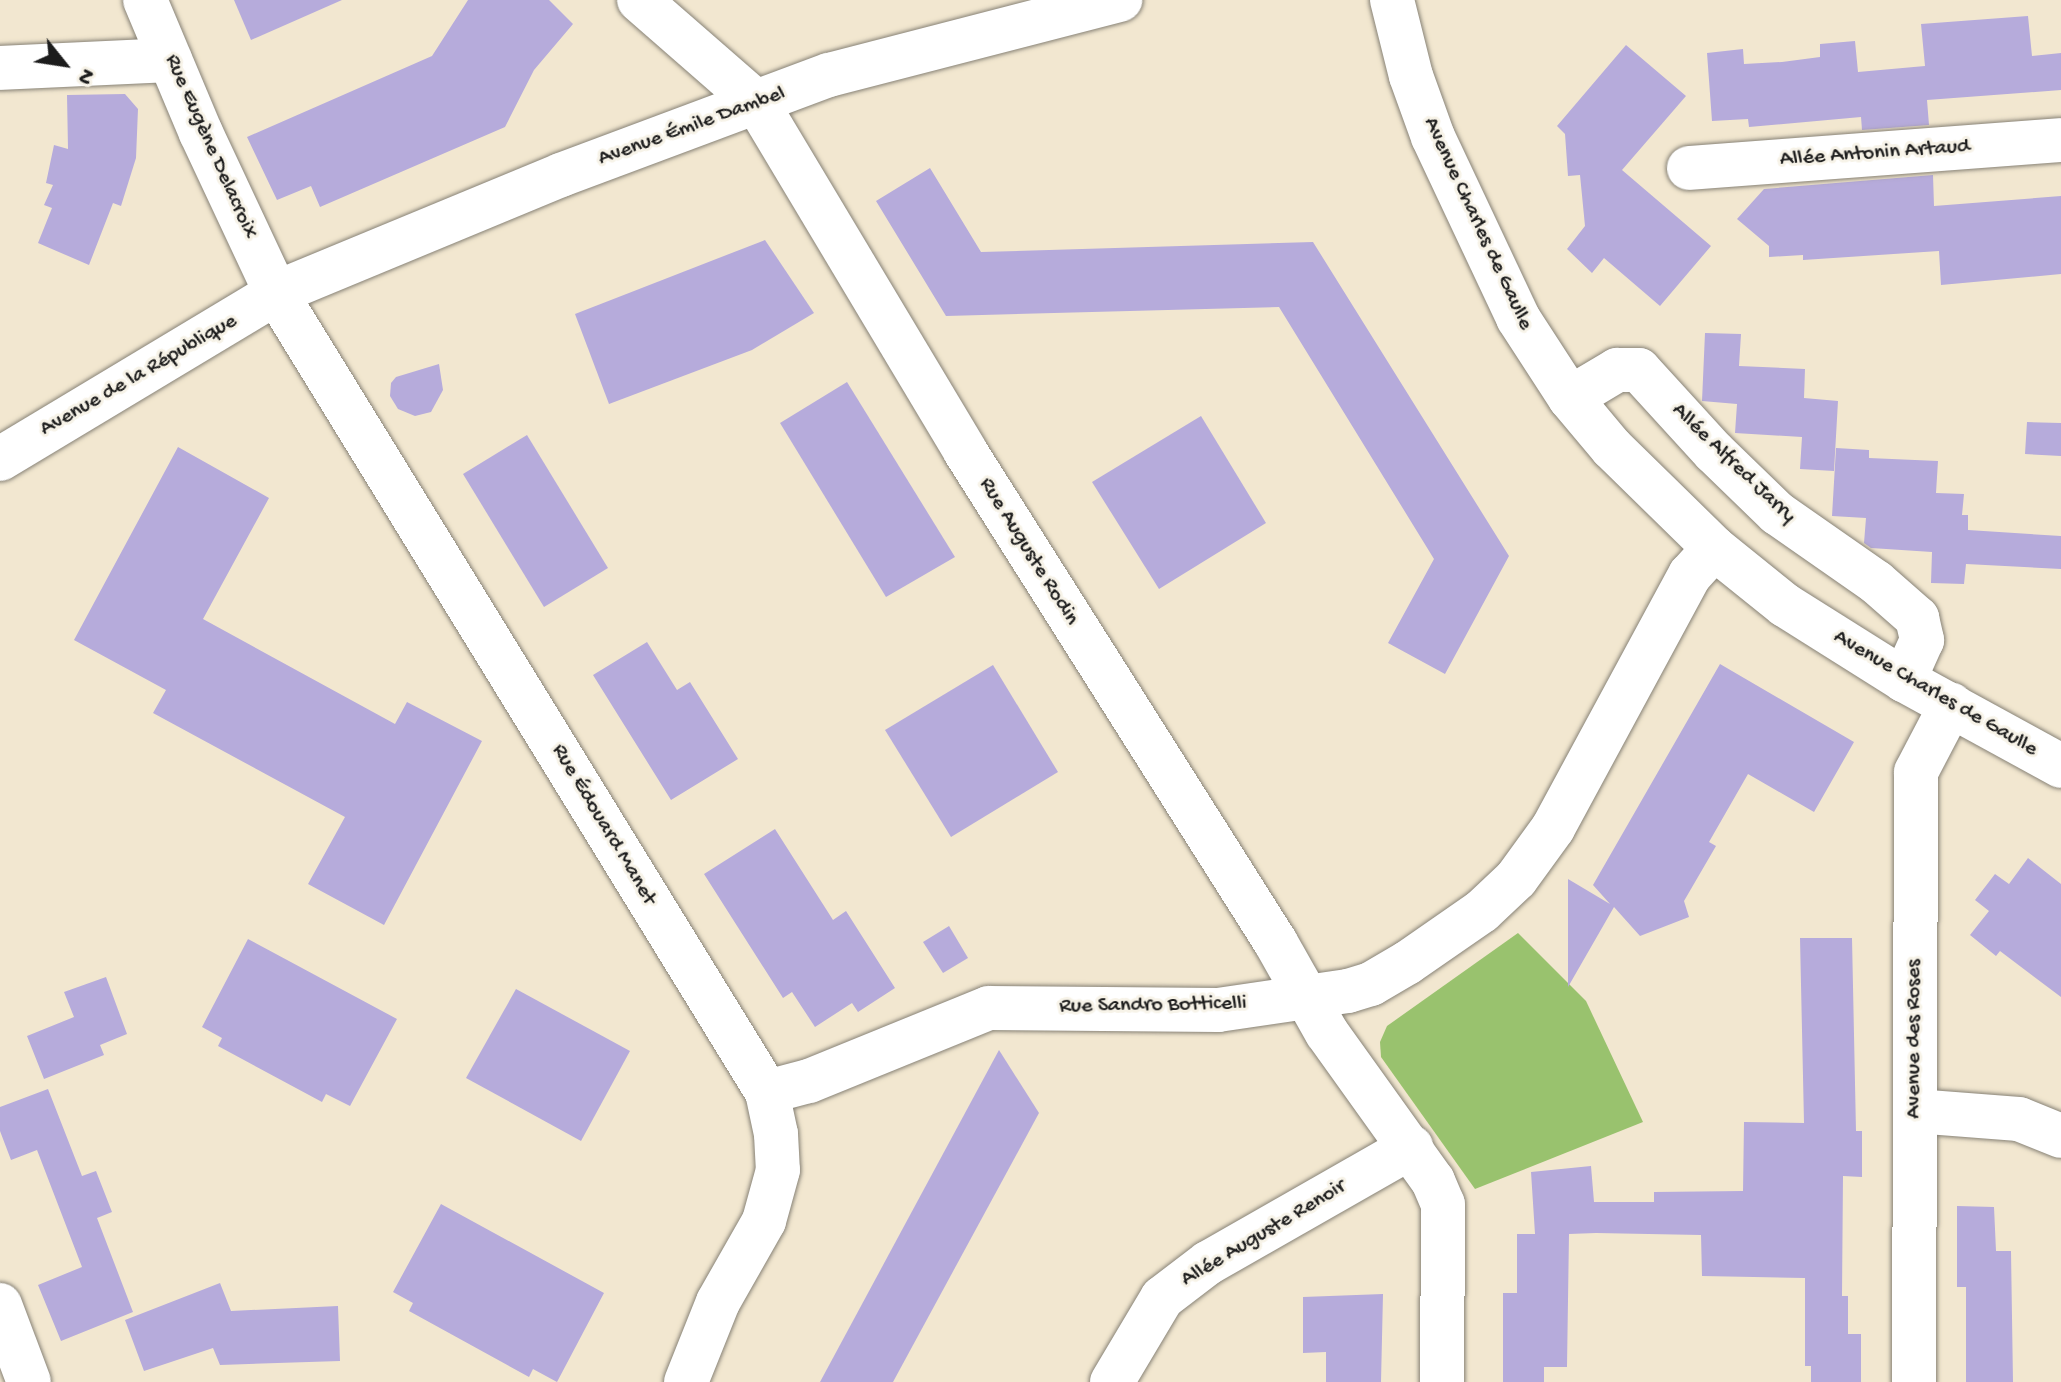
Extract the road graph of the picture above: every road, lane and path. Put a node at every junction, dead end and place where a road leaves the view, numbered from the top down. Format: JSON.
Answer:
{"nodes":[{"id":1,"x":145,"y":0,"type":"edge"},
{"id":2,"x":639,"y":0,"type":"edge"},
{"id":3,"x":1120,"y":0,"type":"edge"},
{"id":4,"x":1392,"y":0,"type":"edge"},
{"id":5,"x":1037,"y":12,"type":"edge"},
{"id":6,"x":170,"y":60,"type":"junction"},
{"id":7,"x":0,"y":68,"type":"edge"},
{"id":8,"x":757,"y":103,"type":"junction"},
{"id":9,"x":2061,"y":140,"type":"edge"},
{"id":10,"x":1689,"y":168,"type":"dead end"},
{"id":11,"x":276,"y":293,"type":"junction"},
{"id":12,"x":1570,"y":398,"type":"junction"},
{"id":13,"x":0,"y":459,"type":"edge"},
{"id":14,"x":1714,"y":548,"type":"junction"},
{"id":15,"x":1904,"y":680,"type":"junction"},
{"id":16,"x":1951,"y":705,"type":"junction"},
{"id":17,"x":2061,"y":766,"type":"edge"},
{"id":18,"x":1305,"y":998,"type":"junction"},
{"id":19,"x":767,"y":1092,"type":"junction"},
{"id":20,"x":1915,"y":1111,"type":"junction"},
{"id":21,"x":2061,"y":1136,"type":"edge"},
{"id":22,"x":1411,"y":1147,"type":"junction"},
{"id":23,"x":0,"y":1305,"type":"edge"},
{"id":24,"x":15,"y":1360,"type":"edge"},
{"id":25,"x":686,"y":1382,"type":"edge"},
{"id":26,"x":1112,"y":1382,"type":"edge"},
{"id":27,"x":1442,"y":1382,"type":"edge"},
{"id":28,"x":1914,"y":1382,"type":"edge"}],
"edges":[{"from":1,"to":6,"type":"street","name":"Rue Eugène Delacroix"},
{"from":2,"to":8,"type":"street","name":"Rue Auguste Rodin"},
{"from":3,"to":5,"type":"street","name":"Avenue Émile Dambel"},
{"from":4,"to":12,"type":"street","name":"Avenue Charles de Gaulle"},
{"from":5,"to":8,"type":"street","name":"Avenue Émile Dambel"},
{"from":6,"to":7,"type":"street"},
{"from":6,"to":11,"type":"street","name":"Rue Eugène Delacroix"},
{"from":8,"to":11,"type":"street","name":"Avenue Émile Dambel"},
{"from":8,"to":18,"type":"street","name":"Rue Auguste Rodin"},
{"from":9,"to":10,"type":"street","name":"Allée Antonin Artaud"},
{"from":11,"to":13,"type":"street","name":"Avenue de la République"},
{"from":11,"to":19,"type":"street","name":"Rue Édouard Manet"},
{"from":12,"to":14,"type":"street","name":"Avenue Charles de Gaulle"},
{"from":12,"to":15,"type":"street","name":"Allée Alfred Jarry"},
{"from":14,"to":15,"type":"street","name":"Avenue Charles de Gaulle"},
{"from":14,"to":18,"type":"street","name":"Rue Sandro Botticelli"},
{"from":15,"to":16,"type":"street","name":"Avenue Charles de Gaulle"},
{"from":16,"to":17,"type":"street","name":"Avenue Charles de Gaulle"},
{"from":16,"to":20,"type":"street","name":"Avenue des Roses"},
{"from":18,"to":19,"type":"street","name":"Rue Sandro Botticelli"},
{"from":18,"to":22,"type":"street","name":"Rue Auguste Rodin"},
{"from":19,"to":25,"type":"street","name":"Rue Édouard Manet"},
{"from":20,"to":21,"type":"street"},
{"from":20,"to":28,"type":"street","name":"Avenue des Roses"},
{"from":22,"to":26,"type":"street","name":"Allée Auguste Renoir"},
{"from":22,"to":27,"type":"street","name":"Rue Auguste Rodin"},
{"from":23,"to":24,"type":"street"}]}
